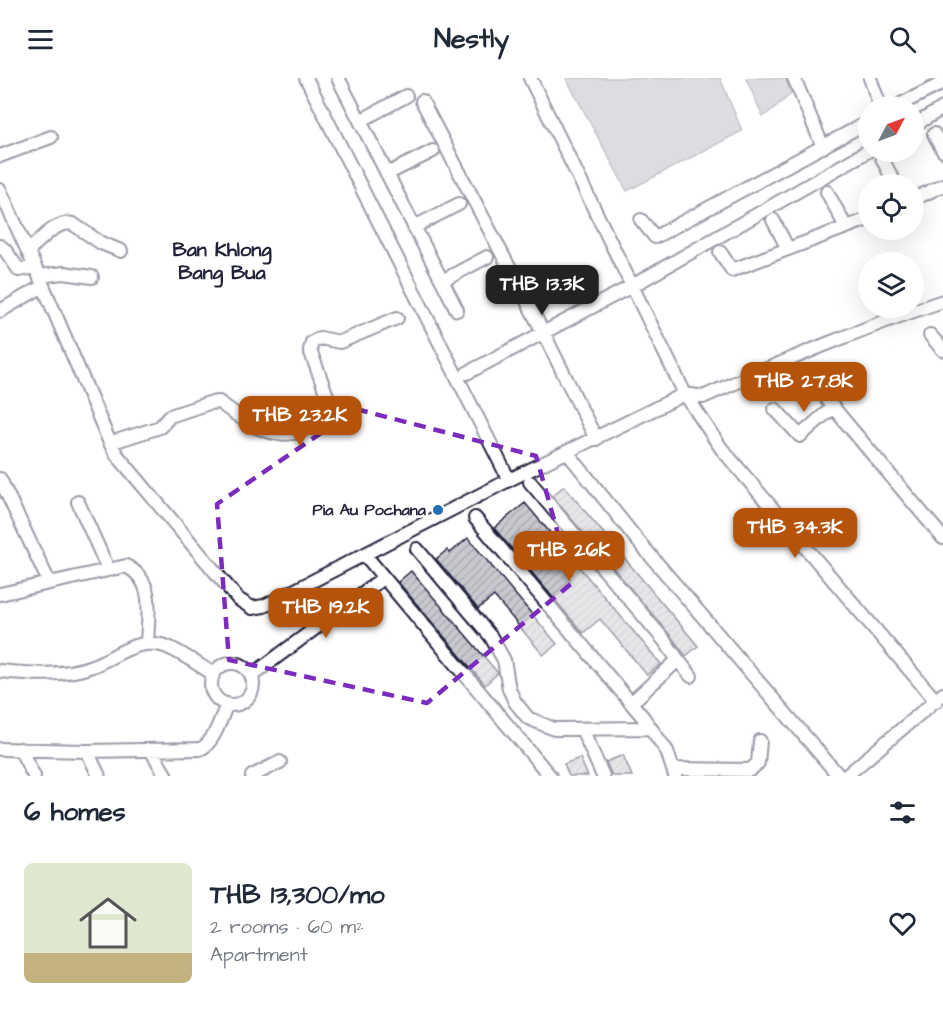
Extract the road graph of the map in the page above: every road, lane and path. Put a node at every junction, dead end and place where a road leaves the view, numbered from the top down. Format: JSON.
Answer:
{"nodes":[{"id":1,"x":306,"y":78,"type":"edge"},
{"id":2,"x":338,"y":78,"type":"edge"},
{"id":3,"x":530,"y":78,"type":"edge"},
{"id":4,"x":795,"y":78,"type":"edge"},
{"id":5,"x":870,"y":78,"type":"edge"},
{"id":6,"x":943,"y":83,"type":"edge"},
{"id":7,"x":406,"y":96,"type":"dead end"},
{"id":8,"x":876,"y":96,"type":"edge"},
{"id":9,"x":917,"y":96,"type":"edge"},
{"id":10,"x":422,"y":101,"type":"dead end"},
{"id":11,"x":943,"y":108,"type":"edge"},
{"id":12,"x":924,"y":119,"type":"edge"},
{"id":13,"x":360,"y":121,"type":"junction"},
{"id":14,"x":858,"y":128,"type":"edge"},
{"id":15,"x":934,"y":134,"type":"dead end"},
{"id":16,"x":51,"y":137,"type":"dead end"},
{"id":17,"x":823,"y":147,"type":"junction"},
{"id":18,"x":433,"y":151,"type":"dead end"},
{"id":19,"x":943,"y":151,"type":"edge"},
{"id":20,"x":1,"y":152,"type":"edge"},
{"id":21,"x":858,"y":157,"type":"edge"},
{"id":22,"x":387,"y":174,"type":"junction"},
{"id":23,"x":943,"y":185,"type":"edge"},
{"id":24,"x":0,"y":190,"type":"edge"},
{"id":25,"x":827,"y":192,"type":"dead end"},
{"id":26,"x":924,"y":194,"type":"edge"},
{"id":27,"x":459,"y":204,"type":"dead end"},
{"id":28,"x":641,"y":220,"type":"dead end"},
{"id":29,"x":773,"y":220,"type":"dead end"},
{"id":30,"x":858,"y":223,"type":"edge"},
{"id":31,"x":414,"y":227,"type":"junction"},
{"id":32,"x":846,"y":227,"type":"junction"},
{"id":33,"x":0,"y":246,"type":"edge"},
{"id":34,"x":788,"y":249,"type":"junction"},
{"id":35,"x":27,"y":251,"type":"junction"},
{"id":36,"x":121,"y":251,"type":"dead end"},
{"id":37,"x":720,"y":252,"type":"dead end"},
{"id":38,"x":487,"y":257,"type":"dead end"},
{"id":39,"x":39,"y":277,"type":"junction"},
{"id":40,"x":92,"y":277,"type":"dead end"},
{"id":41,"x":442,"y":281,"type":"junction"},
{"id":42,"x":632,"y":286,"type":"junction"},
{"id":43,"x":943,"y":301,"type":"edge"},
{"id":44,"x":457,"y":310,"type":"dead end"},
{"id":45,"x":0,"y":311,"type":"edge"},
{"id":46,"x":397,"y":318,"type":"dead end"},
{"id":47,"x":543,"y":332,"type":"junction"},
{"id":48,"x":930,"y":335,"type":"dead end"},
{"id":49,"x":943,"y":350,"type":"edge"},
{"id":50,"x":467,"y":373,"type":"dead end"},
{"id":51,"x":685,"y":394,"type":"junction"},
{"id":52,"x":775,"y":409,"type":"dead end"},
{"id":53,"x":596,"y":439,"type":"junction"},
{"id":54,"x":110,"y":443,"type":"junction"},
{"id":55,"x":567,"y":452,"type":"junction"},
{"id":56,"x":0,"y":478,"type":"edge"},
{"id":57,"x":509,"y":480,"type":"junction"},
{"id":58,"x":530,"y":482,"type":"dead end"},
{"id":59,"x":78,"y":502,"type":"dead end"},
{"id":60,"x":475,"y":518,"type":"dead end"},
{"id":61,"x":943,"y":538,"type":"edge"},
{"id":62,"x":417,"y":549,"type":"dead end"},
{"id":63,"x":365,"y":555,"type":"junction"},
{"id":64,"x":108,"y":569,"type":"junction"},
{"id":65,"x":384,"y":578,"type":"junction"},
{"id":66,"x":49,"y":582,"type":"junction"},
{"id":67,"x":0,"y":594,"type":"edge"},
{"id":68,"x":147,"y":643,"type":"junction"},
{"id":69,"x":678,"y":660,"type":"junction"},
{"id":70,"x":0,"y":671,"type":"edge"},
{"id":71,"x":214,"y":674,"type":"junction"},
{"id":72,"x":251,"y":676,"type":"junction"},
{"id":73,"x":691,"y":676,"type":"dead end"},
{"id":74,"x":939,"y":697,"type":"edge"},
{"id":75,"x":632,"y":703,"type":"junction"},
{"id":76,"x":227,"y":704,"type":"junction"},
{"id":77,"x":650,"y":728,"type":"junction"},
{"id":78,"x":582,"y":729,"type":"junction"},
{"id":79,"x":760,"y":741,"type":"dead end"},
{"id":80,"x":0,"y":749,"type":"edge"},
{"id":81,"x":20,"y":749,"type":"junction"},
{"id":82,"x":151,"y":750,"type":"junction"},
{"id":83,"x":87,"y":751,"type":"junction"},
{"id":84,"x":280,"y":762,"type":"dead end"},
{"id":85,"x":674,"y":772,"type":"edge"},
{"id":86,"x":34,"y":776,"type":"edge"},
{"id":87,"x":99,"y":776,"type":"edge"},
{"id":88,"x":166,"y":776,"type":"edge"},
{"id":89,"x":252,"y":776,"type":"edge"},
{"id":90,"x":550,"y":776,"type":"edge"},
{"id":91,"x":603,"y":776,"type":"edge"},
{"id":92,"x":839,"y":776,"type":"edge"},
{"id":93,"x":846,"y":776,"type":"edge"}],
"edges":[{"from":1,"to":57,"type":"street"},
{"from":2,"to":13,"type":"street"},
{"from":3,"to":42,"type":"street"},
{"from":4,"to":17,"type":"street"},
{"from":5,"to":8,"type":"street"},
{"from":6,"to":9,"type":"street"},
{"from":7,"to":13,"type":"street"},
{"from":10,"to":47,"type":"street"},
{"from":11,"to":12,"type":"street"},
{"from":13,"to":22,"type":"street"},
{"from":14,"to":17,"type":"street"},
{"from":15,"to":19,"type":"street"},
{"from":16,"to":20,"type":"street"},
{"from":17,"to":28,"type":"street"},
{"from":18,"to":22,"type":"street"},
{"from":21,"to":42,"type":"street"},
{"from":22,"to":31,"type":"street"},
{"from":23,"to":26,"type":"street"},
{"from":24,"to":35,"type":"street"},
{"from":25,"to":32,"type":"street"},
{"from":27,"to":31,"type":"street"},
{"from":29,"to":34,"type":"street"},
{"from":30,"to":32,"type":"street"},
{"from":31,"to":41,"type":"street"},
{"from":32,"to":34,"type":"street"},
{"from":33,"to":39,"type":"street"},
{"from":34,"to":37,"type":"street"},
{"from":35,"to":36,"type":"street"},
{"from":35,"to":39,"type":"street"},
{"from":38,"to":41,"type":"street"},
{"from":39,"to":40,"type":"street"},
{"from":39,"to":45,"type":"street"},
{"from":39,"to":54,"type":"street"},
{"from":41,"to":44,"type":"street"},
{"from":42,"to":47,"type":"street"},
{"from":42,"to":51,"type":"street"},
{"from":43,"to":51,"type":"street"},
{"from":46,"to":54,"type":"street"},
{"from":47,"to":50,"type":"street"},
{"from":47,"to":53,"type":"street"},
{"from":48,"to":49,"type":"street"},
{"from":51,"to":53,"type":"street"},
{"from":51,"to":74,"type":"street"},
{"from":52,"to":61,"type":"street"},
{"from":53,"to":55,"type":"street"},
{"from":54,"to":63,"type":"street"},
{"from":55,"to":57,"type":"street"},
{"from":55,"to":92,"type":"street"},
{"from":56,"to":66,"type":"street"},
{"from":57,"to":63,"type":"street"},
{"from":58,"to":69,"type":"street"},
{"from":59,"to":64,"type":"street"},
{"from":60,"to":75,"type":"street"},
{"from":62,"to":78,"type":"street"},
{"from":63,"to":65,"type":"street"},
{"from":64,"to":66,"type":"street"},
{"from":64,"to":68,"type":"street"},
{"from":65,"to":72,"type":"street"},
{"from":65,"to":90,"type":"street"},
{"from":66,"to":67,"type":"street"},
{"from":68,"to":70,"type":"street"},
{"from":68,"to":71,"type":"street"},
{"from":69,"to":73,"type":"street"},
{"from":69,"to":75,"type":"street"},
{"from":71,"to":72,"type":"street"},
{"from":71,"to":76,"type":"street"},
{"from":72,"to":76,"type":"street"},
{"from":74,"to":93,"type":"street"},
{"from":75,"to":77,"type":"street"},
{"from":76,"to":82,"type":"street"},
{"from":77,"to":78,"type":"street"},
{"from":77,"to":85,"type":"street"},
{"from":78,"to":91,"type":"street"},
{"from":79,"to":85,"type":"street"},
{"from":80,"to":81,"type":"street"},
{"from":81,"to":83,"type":"street"},
{"from":81,"to":86,"type":"street"},
{"from":82,"to":83,"type":"street"},
{"from":82,"to":88,"type":"street"},
{"from":83,"to":87,"type":"street"},
{"from":84,"to":89,"type":"street"}]}
